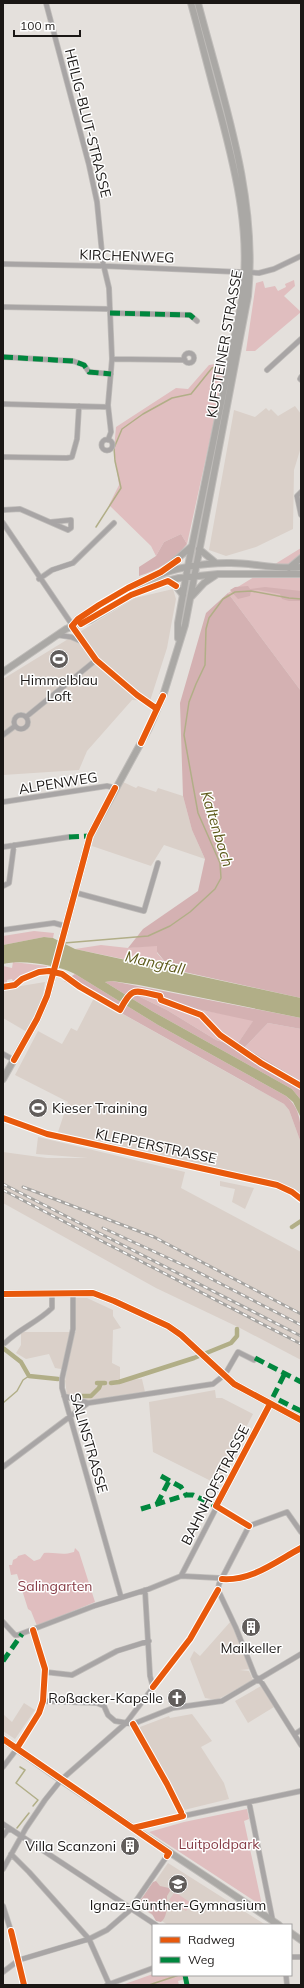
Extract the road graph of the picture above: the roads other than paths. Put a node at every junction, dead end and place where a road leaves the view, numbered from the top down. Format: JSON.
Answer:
{"nodes":[{"id":1,"x":46,"y":3,"type":"edge"},
{"id":2,"x":191,"y":3,"type":"edge"},
{"id":3,"x":198,"y":3,"type":"edge"},
{"id":4,"x":301,"y":256,"type":"edge"},
{"id":5,"x":3,"y":264,"type":"edge"},
{"id":6,"x":104,"y":266,"type":"junction"},
{"id":7,"x":248,"y":272,"type":"junction"},
{"id":8,"x":3,"y":307,"type":"edge"},
{"id":9,"x":110,"y":311,"type":"junction"},
{"id":10,"x":197,"y":321,"type":"dead end"},
{"id":11,"x":301,"y":339,"type":"edge"},
{"id":12,"x":3,"y":357,"type":"edge"},
{"id":13,"x":112,"y":359,"type":"junction"},
{"id":14,"x":185,"y":360,"type":"dead end"},
{"id":15,"x":267,"y":370,"type":"dead end"},
{"id":16,"x":111,"y":374,"type":"junction"},
{"id":17,"x":3,"y":404,"type":"edge"},
{"id":18,"x":79,"y":406,"type":"junction"},
{"id":19,"x":108,"y":407,"type":"junction"},
{"id":20,"x":108,"y":440,"type":"dead end"},
{"id":21,"x":3,"y":456,"type":"edge"},
{"id":22,"x":301,"y":492,"type":"edge"},
{"id":23,"x":3,"y":510,"type":"edge"},
{"id":24,"x":301,"y":515,"type":"edge"},
{"id":25,"x":51,"y":522,"type":"dead end"},
{"id":26,"x":3,"y":523,"type":"edge"},
{"id":27,"x":114,"y":523,"type":"dead end"},
{"id":28,"x":193,"y":545,"type":"junction"},
{"id":29,"x":199,"y":549,"type":"junction"},
{"id":30,"x":301,"y":558,"type":"edge"},
{"id":31,"x":216,"y":563,"type":"junction"},
{"id":32,"x":196,"y":565,"type":"junction"},
{"id":33,"x":188,"y":566,"type":"junction"},
{"id":34,"x":301,"y":567,"type":"edge"},
{"id":35,"x":288,"y":568,"type":"junction"},
{"id":36,"x":161,"y":572,"type":"junction"},
{"id":37,"x":218,"y":574,"type":"junction"},
{"id":38,"x":301,"y":574,"type":"edge"},
{"id":39,"x":194,"y":576,"type":"junction"},
{"id":40,"x":186,"y":577,"type":"junction"},
{"id":41,"x":39,"y":578,"type":"junction"},
{"id":42,"x":168,"y":581,"type":"junction"},
{"id":43,"x":183,"y":595,"type":"junction"},
{"id":44,"x":190,"y":598,"type":"junction"},
{"id":45,"x":72,"y":626,"type":"junction"},
{"id":46,"x":56,"y":635,"type":"junction"},
{"id":47,"x":83,"y":642,"type":"junction"},
{"id":48,"x":178,"y":644,"type":"junction"},
{"id":49,"x":96,"y":660,"type":"junction"},
{"id":50,"x":3,"y":672,"type":"edge"},
{"id":51,"x":157,"y":709,"type":"junction"},
{"id":52,"x":26,"y":717,"type":"junction"},
{"id":53,"x":15,"y":726,"type":"junction"},
{"id":54,"x":3,"y":735,"type":"edge"},
{"id":55,"x":115,"y":788,"type":"junction"},
{"id":56,"x":3,"y":802,"type":"edge"},
{"id":57,"x":69,"y":838,"type":"dead end"},
{"id":58,"x":14,"y":845,"type":"junction"},
{"id":59,"x":3,"y":847,"type":"edge"},
{"id":60,"x":158,"y":863,"type":"dead end"},
{"id":61,"x":3,"y":886,"type":"edge"},
{"id":62,"x":73,"y":892,"type":"junction"},
{"id":63,"x":65,"y":926,"type":"junction"},
{"id":64,"x":3,"y":930,"type":"edge"},
{"id":65,"x":3,"y":1054,"type":"edge"},
{"id":66,"x":14,"y":1060,"type":"junction"},
{"id":67,"x":3,"y":1079,"type":"edge"},
{"id":68,"x":3,"y":1118,"type":"edge"},
{"id":69,"x":301,"y":1199,"type":"edge"},
{"id":70,"x":72,"y":1292,"type":"junction"},
{"id":71,"x":52,"y":1293,"type":"junction"},
{"id":72,"x":3,"y":1294,"type":"edge"},
{"id":73,"x":5,"y":1343,"type":"dead end"},
{"id":74,"x":254,"y":1360,"type":"dead end"},
{"id":75,"x":225,"y":1374,"type":"junction"},
{"id":76,"x":64,"y":1396,"type":"junction"},
{"id":77,"x":88,"y":1404,"type":"junction"},
{"id":78,"x":270,"y":1404,"type":"junction"},
{"id":79,"x":69,"y":1417,"type":"junction"},
{"id":80,"x":301,"y":1420,"type":"edge"},
{"id":81,"x":3,"y":1467,"type":"edge"},
{"id":82,"x":216,"y":1506,"type":"junction"},
{"id":83,"x":249,"y":1526,"type":"junction"},
{"id":84,"x":301,"y":1532,"type":"edge"},
{"id":85,"x":301,"y":1548,"type":"edge"},
{"id":86,"x":181,"y":1576,"type":"junction"},
{"id":87,"x":222,"y":1579,"type":"junction"},
{"id":88,"x":145,"y":1590,"type":"junction"},
{"id":89,"x":218,"y":1590,"type":"junction"},
{"id":90,"x":122,"y":1597,"type":"junction"},
{"id":91,"x":3,"y":1622,"type":"edge"},
{"id":92,"x":33,"y":1630,"type":"junction"},
{"id":93,"x":149,"y":1641,"type":"junction"},
{"id":94,"x":301,"y":1654,"type":"edge"},
{"id":95,"x":45,"y":1672,"type":"junction"},
{"id":96,"x":259,"y":1680,"type":"junction"},
{"id":97,"x":153,"y":1687,"type":"junction"},
{"id":98,"x":42,"y":1701,"type":"junction"},
{"id":99,"x":126,"y":1723,"type":"junction"},
{"id":100,"x":133,"y":1724,"type":"junction"},
{"id":101,"x":301,"y":1730,"type":"edge"},
{"id":102,"x":295,"y":1734,"type":"junction"},
{"id":103,"x":3,"y":1739,"type":"edge"},
{"id":104,"x":301,"y":1745,"type":"edge"},
{"id":105,"x":16,"y":1750,"type":"junction"},
{"id":106,"x":3,"y":1767,"type":"edge"},
{"id":107,"x":61,"y":1780,"type":"junction"},
{"id":108,"x":301,"y":1791,"type":"edge"},
{"id":109,"x":249,"y":1802,"type":"junction"},
{"id":110,"x":183,"y":1816,"type":"junction"},
{"id":111,"x":3,"y":1824,"type":"edge"},
{"id":112,"x":9,"y":1828,"type":"junction"},
{"id":113,"x":133,"y":1828,"type":"junction"},
{"id":114,"x":3,"y":1836,"type":"edge"},
{"id":115,"x":21,"y":1836,"type":"junction"},
{"id":116,"x":169,"y":1853,"type":"junction"},
{"id":117,"x":11,"y":1854,"type":"junction"},
{"id":118,"x":3,"y":1869,"type":"edge"},
{"id":119,"x":3,"y":1906,"type":"edge"},
{"id":120,"x":131,"y":1909,"type":"junction"},
{"id":121,"x":274,"y":1923,"type":"edge"},
{"id":122,"x":154,"y":1924,"type":"edge"},
{"id":123,"x":11,"y":1931,"type":"dead end"},
{"id":124,"x":292,"y":1934,"type":"edge"},
{"id":125,"x":89,"y":1939,"type":"junction"},
{"id":126,"x":301,"y":1940,"type":"edge"},
{"id":127,"x":152,"y":1968,"type":"edge"},
{"id":128,"x":3,"y":1972,"type":"edge"},
{"id":129,"x":108,"y":1985,"type":"edge"}],
"edges":[{"from":1,"to":6,"type":"street","name":"HEILIG-BLUT-STRASSE"},
{"from":2,"to":7,"type":"main road","name":"KUFSTEINER STRASSE"},
{"from":3,"to":7,"type":"main road","name":"KUFSTEINER STRASSE"},
{"from":4,"to":7,"type":"street","name":"KIRCHENWEG"},
{"from":5,"to":6,"type":"street","name":"KIRCHENWEG"},
{"from":6,"to":7,"type":"street","name":"KIRCHENWEG"},
{"from":6,"to":9,"type":"street","name":"HEILIG-BLUT-STRASSE"},
{"from":7,"to":28,"type":"main road","name":"KUFSTEINER STRASSE"},
{"from":7,"to":29,"type":"main road","name":"KUFSTEINER STRASSE"},
{"from":8,"to":9,"type":"street"},
{"from":9,"to":10,"type":"street"},
{"from":9,"to":13,"type":"street","name":"HEILIG-BLUT-STRASSE"},
{"from":11,"to":15,"type":"street"},
{"from":12,"to":16,"type":"street"},
{"from":13,"to":14,"type":"street"},
{"from":13,"to":16,"type":"street","name":"HEILIG-BLUT-STRASSE"},
{"from":16,"to":19,"type":"street","name":"HEILIG-BLUT-STRASSE"},
{"from":17,"to":18,"type":"street"},
{"from":18,"to":19,"type":"street"},
{"from":18,"to":21,"type":"street"},
{"from":19,"to":20,"type":"street","name":"HEILIG-BLUT-STRASSE"},
{"from":22,"to":24,"type":"street"},
{"from":23,"to":25,"type":"street"},
{"from":26,"to":41,"type":"street"},
{"from":27,"to":41,"type":"street"},
{"from":28,"to":33,"type":"main road","name":"KUFSTEINER STRASSE"},
{"from":28,"to":36,"type":"main road"},
{"from":29,"to":31,"type":"main road"},
{"from":29,"to":32,"type":"main road","name":"KUFSTEINER STRASSE"},
{"from":30,"to":35,"type":"main road"},
{"from":31,"to":32,"type":"main road"},
{"from":31,"to":35,"type":"main road"},
{"from":32,"to":33,"type":"main road"},
{"from":32,"to":39,"type":"main road","name":"KUFSTEINER STRASSE"},
{"from":33,"to":36,"type":"main road"},
{"from":33,"to":40,"type":"main road","name":"KUFSTEINER STRASSE"},
{"from":34,"to":35,"type":"main road"},
{"from":36,"to":45,"type":"main road"},
{"from":37,"to":38,"type":"main road"},
{"from":37,"to":39,"type":"main road"},
{"from":37,"to":44,"type":"main road"},
{"from":39,"to":40,"type":"main road"},
{"from":39,"to":44,"type":"main road","name":"KUFSTEINER STRASSE"},
{"from":40,"to":42,"type":"main road"},
{"from":40,"to":43,"type":"main road","name":"KUFSTEINER STRASSE"},
{"from":41,"to":45,"type":"street"},
{"from":42,"to":43,"type":"main road"},
{"from":42,"to":45,"type":"main road"},
{"from":43,"to":48,"type":"main road","name":"KUFSTEINER STRASSE"},
{"from":44,"to":48,"type":"main road","name":"KUFSTEINER STRASSE"},
{"from":45,"to":46,"type":"main road"},
{"from":45,"to":47,"type":"street"},
{"from":46,"to":47,"type":"street"},
{"from":46,"to":50,"type":"main road"},
{"from":47,"to":49,"type":"street"},
{"from":48,"to":51,"type":"main road","name":"KUFSTEINER STRASSE"},
{"from":49,"to":51,"type":"street"},
{"from":49,"to":52,"type":"street"},
{"from":51,"to":55,"type":"main road","name":"KUFSTEINER STRASSE"},
{"from":52,"to":53,"type":"street"},
{"from":52,"to":53,"type":"street"},
{"from":53,"to":54,"type":"street"},
{"from":55,"to":56,"type":"street","name":"ALPENWEG"},
{"from":55,"to":62,"type":"main road","name":"KUFSTEINER STRASSE"},
{"from":57,"to":58,"type":"street"},
{"from":58,"to":59,"type":"street"},
{"from":58,"to":61,"type":"street"},
{"from":60,"to":62,"type":"street"},
{"from":62,"to":63,"type":"main road","name":"KUFSTEINER STRASSE"},
{"from":63,"to":64,"type":"street"},
{"from":63,"to":66,"type":"main road","name":"KUFSTEINER STRASSE"},
{"from":65,"to":66,"type":"street"},
{"from":66,"to":67,"type":"main road","name":"KUFSTEINER STRASSE"},
{"from":68,"to":69,"type":"street","name":"KLEPPERSTRASSE"},
{"from":70,"to":71,"type":"main road"},
{"from":70,"to":75,"type":"main road"},
{"from":70,"to":76,"type":"street","name":"SALINSTRASSE"},
{"from":71,"to":72,"type":"main road"},
{"from":71,"to":73,"type":"street"},
{"from":74,"to":75,"type":"street"},
{"from":75,"to":77,"type":"street"},
{"from":75,"to":78,"type":"main road"},
{"from":76,"to":77,"type":"street"},
{"from":76,"to":79,"type":"street","name":"SALINSTRASSE"},
{"from":77,"to":79,"type":"street"},
{"from":78,"to":80,"type":"main road"},
{"from":78,"to":82,"type":"street","name":"BAHNHOFSTRASSE"},
{"from":79,"to":81,"type":"street"},
{"from":79,"to":90,"type":"street","name":"SALINSTRASSE"},
{"from":82,"to":83,"type":"street"},
{"from":82,"to":86,"type":"street","name":"BAHNHOFSTRASSE"},
{"from":83,"to":84,"type":"street"},
{"from":83,"to":87,"type":"street"},
{"from":85,"to":87,"type":"street"},
{"from":86,"to":87,"type":"street"},
{"from":86,"to":88,"type":"street"},
{"from":87,"to":89,"type":"street"},
{"from":88,"to":90,"type":"street"},
{"from":88,"to":93,"type":"street"},
{"from":89,"to":96,"type":"street"},
{"from":89,"to":97,"type":"street"},
{"from":90,"to":92,"type":"street"},
{"from":91,"to":92,"type":"street"},
{"from":92,"to":95,"type":"street"},
{"from":93,"to":95,"type":"street"},
{"from":93,"to":97,"type":"street"},
{"from":94,"to":96,"type":"street"},
{"from":95,"to":98,"type":"street"},
{"from":96,"to":100,"type":"street"},
{"from":96,"to":102,"type":"street"},
{"from":97,"to":99,"type":"street"},
{"from":98,"to":99,"type":"street"},
{"from":98,"to":105,"type":"street"},
{"from":99,"to":100,"type":"street"},
{"from":99,"to":107,"type":"street"},
{"from":100,"to":110,"type":"street"},
{"from":101,"to":102,"type":"street"},
{"from":102,"to":104,"type":"street"},
{"from":103,"to":105,"type":"main road"},
{"from":105,"to":106,"type":"street"},
{"from":105,"to":107,"type":"main road"},
{"from":107,"to":113,"type":"main road"},
{"from":107,"to":115,"type":"street"},
{"from":108,"to":109,"type":"street"},
{"from":109,"to":110,"type":"street"},
{"from":109,"to":121,"type":"street"},
{"from":110,"to":113,"type":"street"},
{"from":111,"to":112,"type":"street"},
{"from":112,"to":114,"type":"street"},
{"from":112,"to":115,"type":"street"},
{"from":113,"to":116,"type":"main road"},
{"from":115,"to":117,"type":"street"},
{"from":115,"to":120,"type":"street"},
{"from":116,"to":120,"type":"street"},
{"from":116,"to":121,"type":"main road"},
{"from":117,"to":118,"type":"street"},
{"from":117,"to":125,"type":"street"},
{"from":119,"to":123,"type":"street"},
{"from":120,"to":122,"type":"street"},
{"from":120,"to":125,"type":"street"},
{"from":124,"to":126,"type":"main road"},
{"from":125,"to":128,"type":"street"},
{"from":125,"to":129,"type":"street"},
{"from":127,"to":129,"type":"street"}]}
